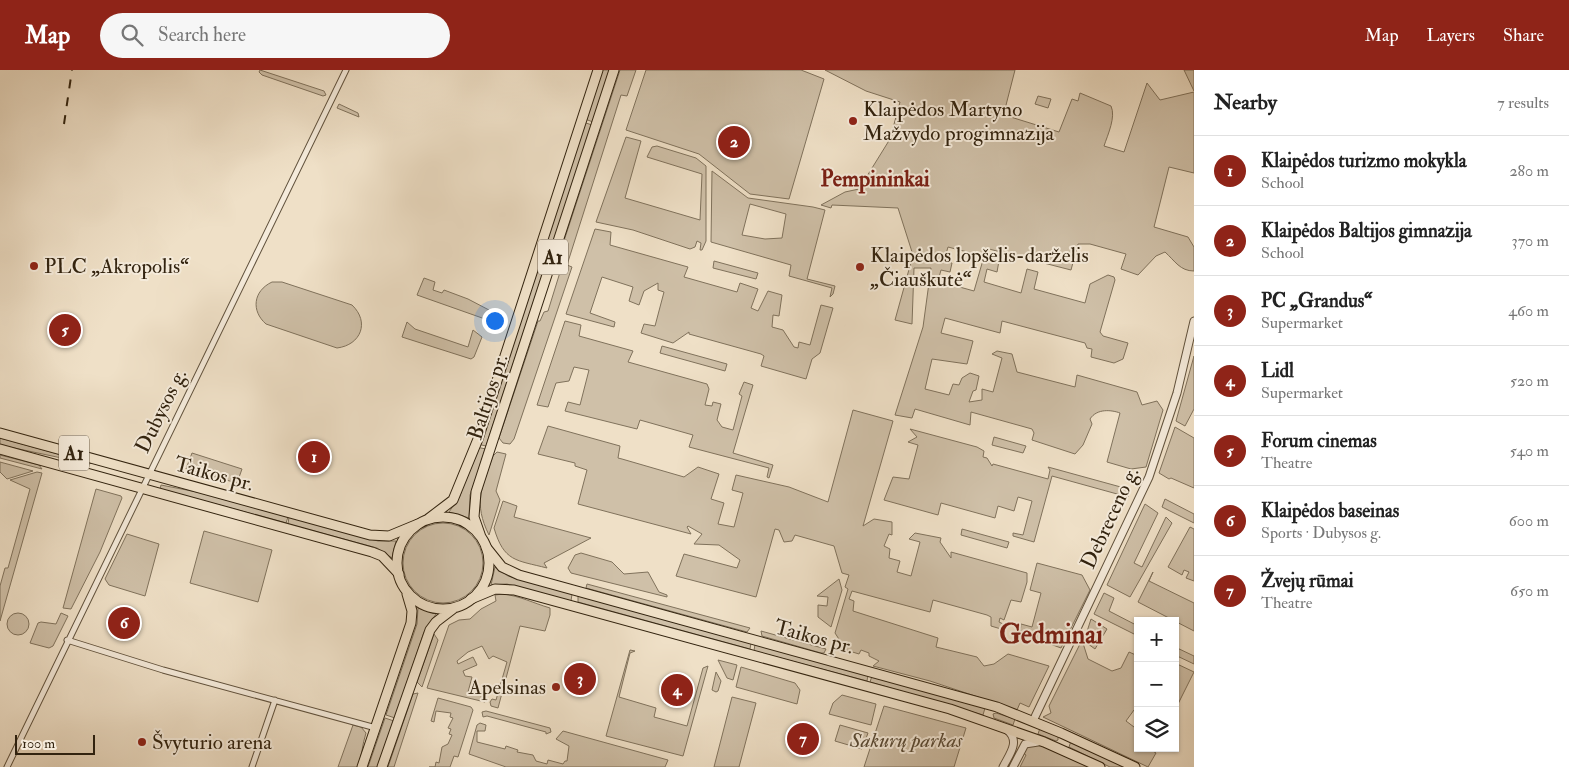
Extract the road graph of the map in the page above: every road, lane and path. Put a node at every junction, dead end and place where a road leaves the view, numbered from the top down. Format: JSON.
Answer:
{"nodes":[{"id":1,"x":346,"y":70,"type":"edge"},
{"id":2,"x":598,"y":70,"type":"edge"},
{"id":3,"x":614,"y":70,"type":"edge"},
{"id":4,"x":1194,"y":321,"type":"edge"},
{"id":5,"x":0,"y":433,"type":"edge"},
{"id":6,"x":0,"y":449,"type":"edge"},
{"id":7,"x":148,"y":474,"type":"junction"},
{"id":8,"x":141,"y":488,"type":"junction"},
{"id":9,"x":428,"y":519,"type":"junction"},
{"id":10,"x":418,"y":524,"type":"junction"},
{"id":11,"x":482,"y":537,"type":"junction"},
{"id":12,"x":486,"y":546,"type":"junction"},
{"id":13,"x":399,"y":574,"type":"junction"},
{"id":14,"x":404,"y":586,"type":"junction"},
{"id":15,"x":470,"y":599,"type":"junction"},
{"id":16,"x":458,"y":606,"type":"junction"},
{"id":17,"x":67,"y":640,"type":"junction"},
{"id":18,"x":275,"y":700,"type":"junction"},
{"id":19,"x":997,"y":707,"type":"junction"},
{"id":20,"x":1033,"y":721,"type":"junction"},
{"id":21,"x":991,"y":722,"type":"junction"},
{"id":22,"x":1001,"y":725,"type":"junction"},
{"id":23,"x":376,"y":728,"type":"junction"},
{"id":24,"x":1061,"y":733,"type":"junction"},
{"id":25,"x":1044,"y":742,"type":"junction"},
{"id":26,"x":1055,"y":746,"type":"junction"},
{"id":27,"x":7,"y":767,"type":"edge"},
{"id":28,"x":252,"y":767,"type":"edge"},
{"id":29,"x":362,"y":767,"type":"edge"},
{"id":30,"x":382,"y":767,"type":"edge"},
{"id":31,"x":1003,"y":767,"type":"edge"},
{"id":32,"x":1013,"y":767,"type":"edge"},
{"id":33,"x":1100,"y":767,"type":"edge"},
{"id":34,"x":1135,"y":767,"type":"edge"}],
"edges":[{"from":1,"to":7,"type":"street","name":"Dubysos g."},
{"from":2,"to":9,"type":"main road","name":"Baltijos pr.","number":"A1"},
{"from":3,"to":11,"type":"main road","name":"Baltijos pr.","number":"A1"},
{"from":4,"to":20,"type":"street","name":"Debreceno g."},
{"from":5,"to":7,"type":"main road","name":"Taikos pr.","number":"A1"},
{"from":6,"to":8,"type":"main road","name":"Taikos pr.","number":"A1"},
{"from":7,"to":8,"type":"street","name":"Dubysos g."},
{"from":7,"to":10,"type":"main road","name":"Taikos pr.","number":"A1"},
{"from":8,"to":13,"type":"main road","name":"Taikos pr.","number":"A1"},
{"from":8,"to":17,"type":"street","name":"Dubysos g."},
{"from":9,"to":10,"type":"main road","number":"A1"},
{"from":9,"to":11,"type":"main road","number":"A1"},
{"from":10,"to":13,"type":"main road","number":"A1"},
{"from":11,"to":12,"type":"main road","number":"A1"},
{"from":12,"to":15,"type":"main road","number":"A1"},
{"from":12,"to":19,"type":"main road","name":"Taikos pr."},
{"from":13,"to":14,"type":"main road","number":"A1"},
{"from":14,"to":16,"type":"main road","number":"A1"},
{"from":14,"to":23,"type":"main road"},
{"from":15,"to":16,"type":"main road","number":"A1"},
{"from":15,"to":21,"type":"main road","name":"Taikos pr."},
{"from":16,"to":30,"type":"main road"},
{"from":17,"to":18,"type":"street"},
{"from":17,"to":27,"type":"street","name":"Dubysos g."},
{"from":18,"to":23,"type":"street"},
{"from":18,"to":28,"type":"street"},
{"from":19,"to":20,"type":"main road","name":"Taikos pr."},
{"from":19,"to":21,"type":"main road"},
{"from":20,"to":24,"type":"main road","name":"Taikos pr."},
{"from":21,"to":22,"type":"main road","name":"Taikos pr."},
{"from":22,"to":25,"type":"main road","name":"Taikos pr."},
{"from":22,"to":31,"type":"street"},
{"from":23,"to":29,"type":"main road"},
{"from":24,"to":26,"type":"main road"},
{"from":24,"to":34,"type":"main road","name":"Taikos pr."},
{"from":25,"to":26,"type":"main road","name":"Taikos pr."},
{"from":25,"to":32,"type":"street"},
{"from":26,"to":33,"type":"main road","name":"Taikos pr."}]}
